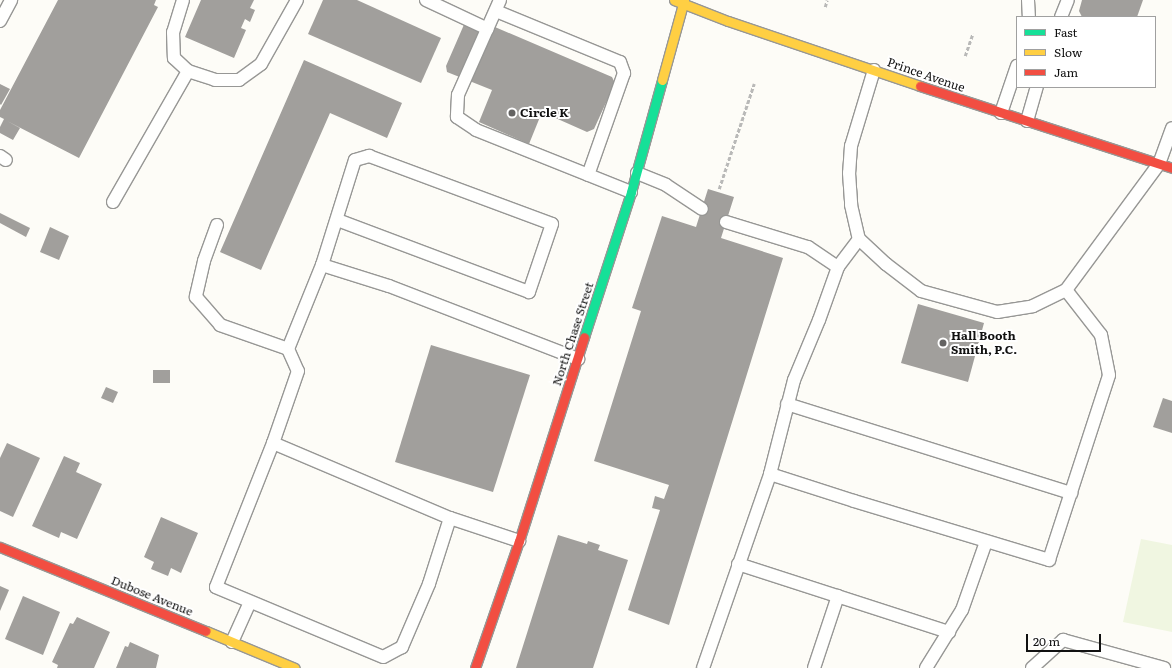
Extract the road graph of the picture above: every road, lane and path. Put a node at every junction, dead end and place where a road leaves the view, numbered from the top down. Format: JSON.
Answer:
{"nodes":[{"id":1,"x":11,"y":0,"type":"edge"},
{"id":2,"x":183,"y":0,"type":"edge"},
{"id":3,"x":298,"y":0,"type":"edge"},
{"id":4,"x":426,"y":0,"type":"edge"},
{"id":5,"x":827,"y":0,"type":"edge"},
{"id":6,"x":1028,"y":0,"type":"edge"},
{"id":7,"x":1068,"y":0,"type":"edge"},
{"id":8,"x":680,"y":1,"type":"edge"},
{"id":9,"x":498,"y":5,"type":"edge"},
{"id":10,"x":825,"y":7,"type":"dead end"},
{"id":11,"x":1029,"y":16,"type":"edge"},
{"id":12,"x":1061,"y":16,"type":"edge"},
{"id":13,"x":0,"y":21,"type":"edge"},
{"id":14,"x":488,"y":29,"type":"junction"},
{"id":15,"x":973,"y":34,"type":"dead end"},
{"id":16,"x":965,"y":56,"type":"dead end"},
{"id":17,"x":1016,"y":69,"type":"edge"},
{"id":18,"x":188,"y":70,"type":"junction"},
{"id":19,"x":874,"y":70,"type":"junction"},
{"id":20,"x":754,"y":84,"type":"dead end"},
{"id":21,"x":1037,"y":88,"type":"edge"},
{"id":22,"x":1001,"y":113,"type":"junction"},
{"id":23,"x":1027,"y":121,"type":"junction"},
{"id":24,"x":1172,"y":128,"type":"edge"},
{"id":25,"x":1159,"y":164,"type":"junction"},
{"id":26,"x":1172,"y":168,"type":"edge"},
{"id":27,"x":637,"y":173,"type":"junction"},
{"id":28,"x":588,"y":175,"type":"junction"},
{"id":29,"x":719,"y":189,"type":"dead end"},
{"id":30,"x":631,"y":192,"type":"junction"},
{"id":31,"x":113,"y":202,"type":"dead end"},
{"id":32,"x":702,"y":209,"type":"dead end"},
{"id":33,"x":337,"y":220,"type":"junction"},
{"id":34,"x":726,"y":222,"type":"dead end"},
{"id":35,"x":217,"y":226,"type":"dead end"},
{"id":36,"x":859,"y":239,"type":"junction"},
{"id":37,"x":322,"y":265,"type":"junction"},
{"id":38,"x":838,"y":267,"type":"junction"},
{"id":39,"x":1066,"y":290,"type":"junction"},
{"id":40,"x":288,"y":349,"type":"junction"},
{"id":41,"x":578,"y":359,"type":"junction"},
{"id":42,"x":787,"y":404,"type":"junction"},
{"id":43,"x":273,"y":443,"type":"junction"},
{"id":44,"x":770,"y":474,"type":"junction"},
{"id":45,"x":1071,"y":493,"type":"junction"},
{"id":46,"x":450,"y":518,"type":"junction"},
{"id":47,"x":519,"y":541,"type":"junction"},
{"id":48,"x":986,"y":542,"type":"junction"},
{"id":49,"x":0,"y":547,"type":"edge"},
{"id":50,"x":738,"y":564,"type":"junction"},
{"id":51,"x":838,"y":596,"type":"junction"},
{"id":52,"x":250,"y":602,"type":"junction"},
{"id":53,"x":949,"y":632,"type":"junction"},
{"id":54,"x":232,"y":642,"type":"junction"},
{"id":55,"x":294,"y":668,"type":"edge"},
{"id":56,"x":475,"y":668,"type":"edge"},
{"id":57,"x":703,"y":668,"type":"edge"},
{"id":58,"x":814,"y":668,"type":"edge"},
{"id":59,"x":926,"y":668,"type":"edge"},
{"id":60,"x":1032,"y":668,"type":"edge"},
{"id":61,"x":1164,"y":668,"type":"edge"}],
"edges":[{"from":1,"to":13,"type":"lane"},
{"from":2,"to":18,"type":"lane"},
{"from":3,"to":18,"type":"lane"},
{"from":4,"to":14,"type":"lane"},
{"from":5,"to":10,"type":"path"},
{"from":6,"to":11,"type":"lane"},
{"from":7,"to":12,"type":"lane"},
{"from":8,"to":19,"type":"main road","name":"Prince Avenue"},
{"from":8,"to":27,"type":"main road","name":"North Chase Street"},
{"from":9,"to":14,"type":"lane"},
{"from":9,"to":28,"type":"lane"},
{"from":14,"to":28,"type":"lane"},
{"from":15,"to":16,"type":"path"},
{"from":17,"to":22,"type":"lane"},
{"from":18,"to":31,"type":"lane"},
{"from":19,"to":22,"type":"main road","name":"Prince Avenue"},
{"from":19,"to":36,"type":"lane"},
{"from":20,"to":29,"type":"path"},
{"from":21,"to":23,"type":"lane"},
{"from":22,"to":23,"type":"main road","name":"Prince Avenue"},
{"from":23,"to":25,"type":"main road","name":"Prince Avenue"},
{"from":24,"to":25,"type":"lane"},
{"from":25,"to":26,"type":"main road","name":"Prince Avenue"},
{"from":25,"to":39,"type":"lane"},
{"from":27,"to":30,"type":"main road","name":"North Chase Street"},
{"from":27,"to":32,"type":"lane"},
{"from":28,"to":30,"type":"lane"},
{"from":30,"to":41,"type":"main road","name":"North Chase Street"},
{"from":33,"to":33,"type":"lane"},
{"from":33,"to":37,"type":"lane"},
{"from":34,"to":38,"type":"lane"},
{"from":35,"to":40,"type":"lane"},
{"from":36,"to":38,"type":"lane"},
{"from":36,"to":39,"type":"lane"},
{"from":37,"to":40,"type":"lane"},
{"from":37,"to":41,"type":"lane"},
{"from":38,"to":42,"type":"lane"},
{"from":39,"to":45,"type":"lane"},
{"from":40,"to":43,"type":"lane"},
{"from":41,"to":47,"type":"main road","name":"North Chase Street"},
{"from":42,"to":44,"type":"lane"},
{"from":42,"to":45,"type":"lane"},
{"from":43,"to":46,"type":"lane"},
{"from":43,"to":52,"type":"lane"},
{"from":44,"to":48,"type":"lane"},
{"from":44,"to":50,"type":"lane"},
{"from":45,"to":48,"type":"lane"},
{"from":46,"to":47,"type":"lane"},
{"from":46,"to":52,"type":"lane"},
{"from":47,"to":56,"type":"main road","name":"North Chase Street"},
{"from":48,"to":53,"type":"lane"},
{"from":49,"to":54,"type":"main road","name":"Dubose Avenue"},
{"from":50,"to":51,"type":"lane"},
{"from":50,"to":57,"type":"lane"},
{"from":51,"to":53,"type":"lane"},
{"from":51,"to":58,"type":"lane"},
{"from":52,"to":54,"type":"lane"},
{"from":53,"to":59,"type":"lane"},
{"from":54,"to":55,"type":"main road","name":"Dubose Avenue"},
{"from":60,"to":61,"type":"lane"}]}
